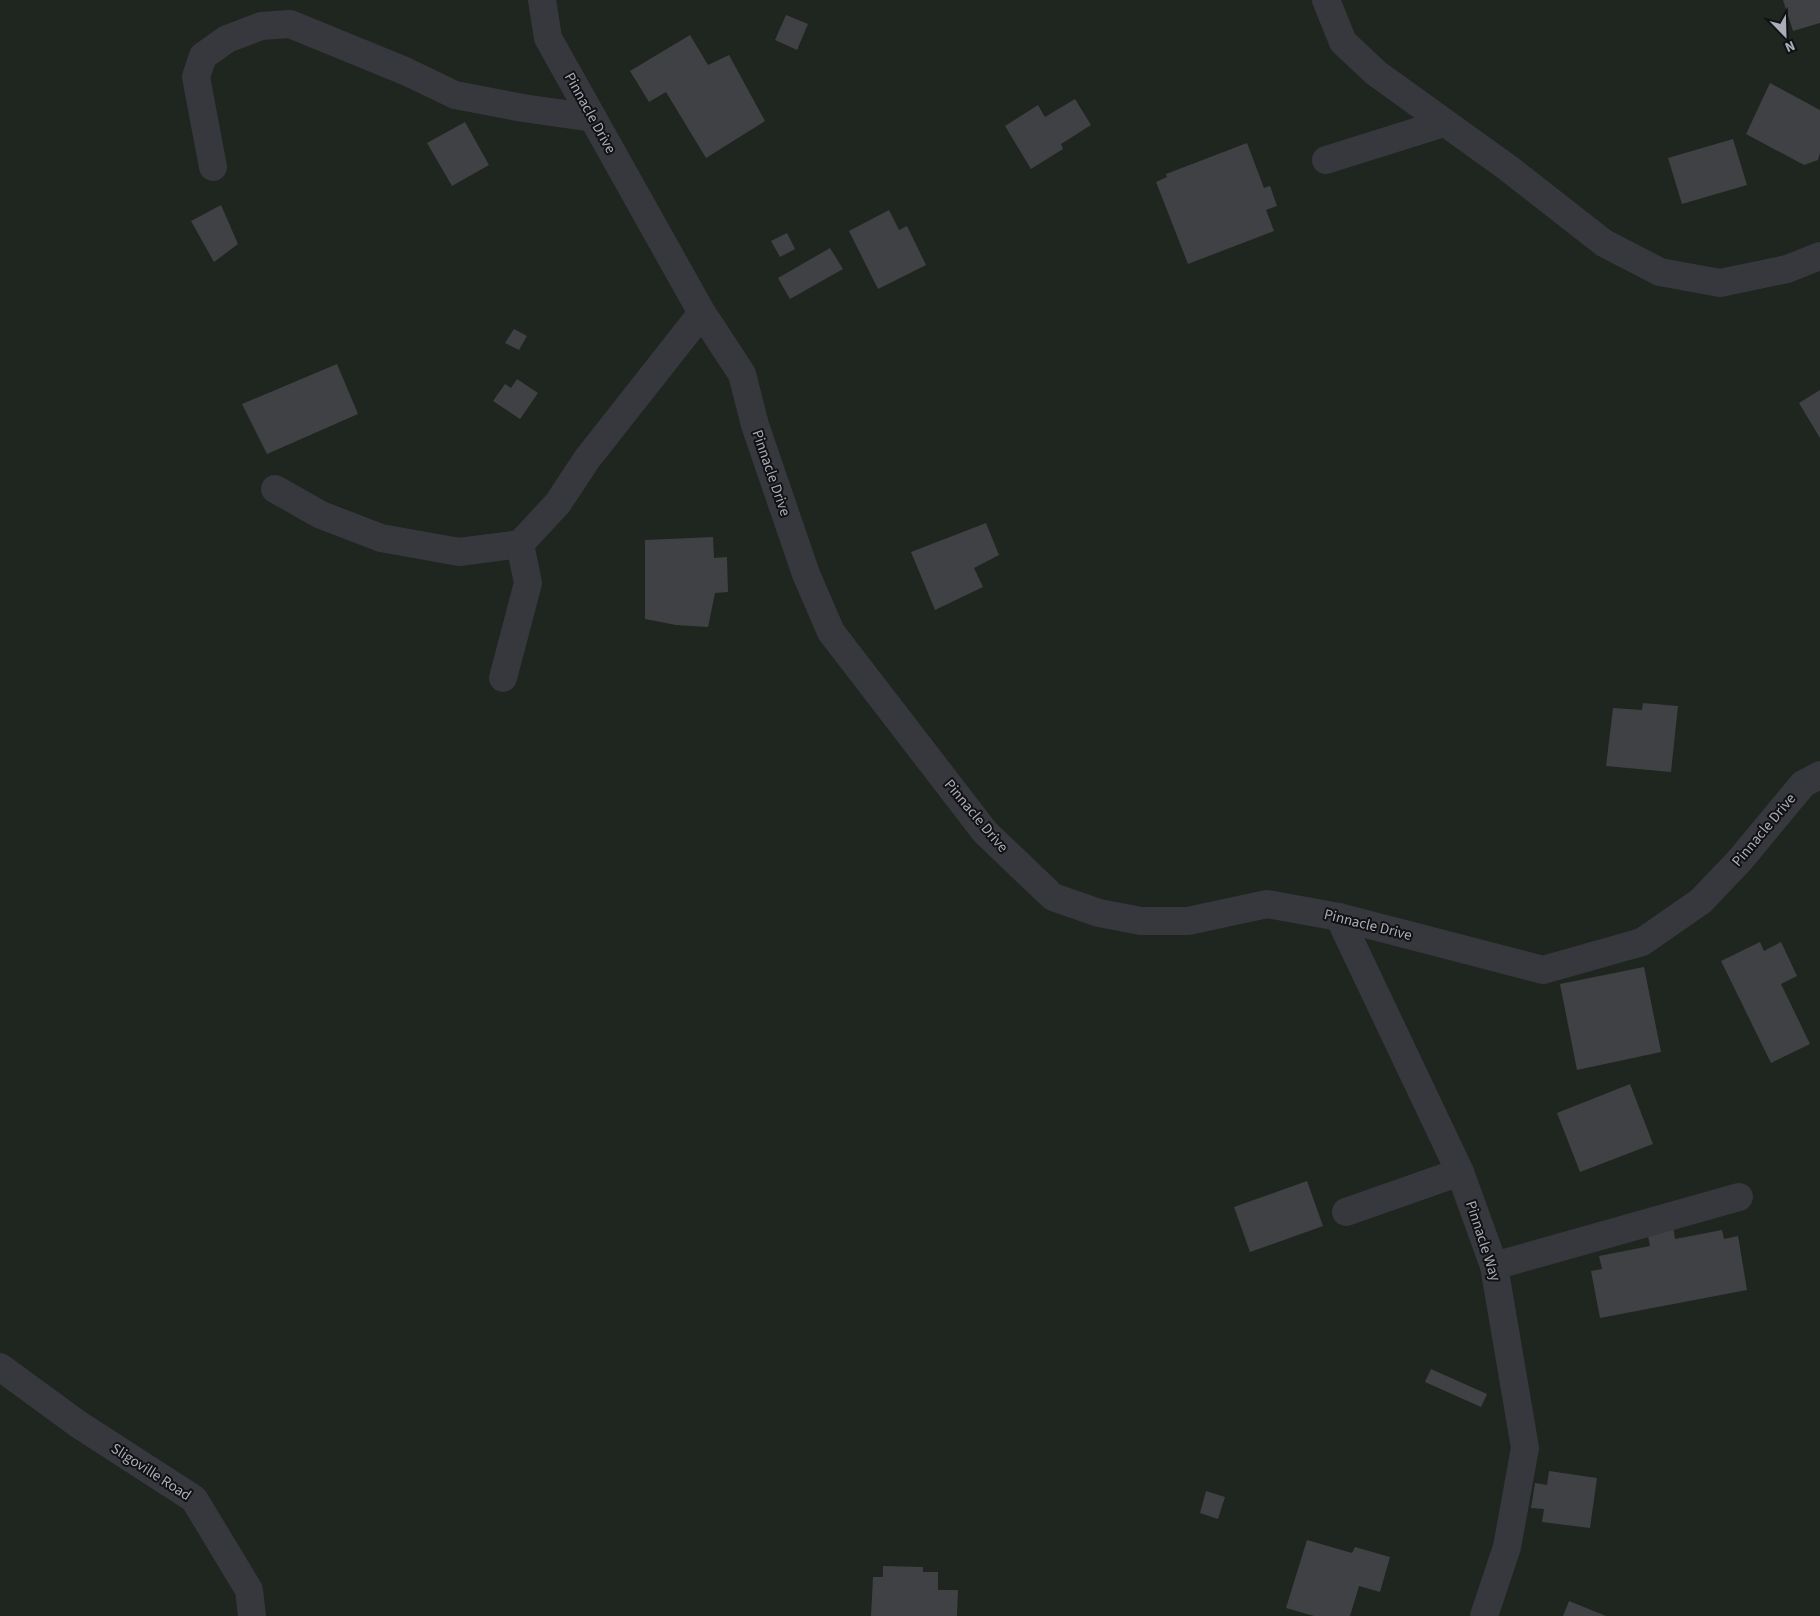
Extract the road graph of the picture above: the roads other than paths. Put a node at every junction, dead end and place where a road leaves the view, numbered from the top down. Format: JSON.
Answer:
{"nodes":[{"id":1,"x":542,"y":0,"type":"edge"},
{"id":2,"x":1326,"y":0,"type":"edge"},
{"id":3,"x":593,"y":118,"type":"junction"},
{"id":4,"x":1444,"y":122,"type":"junction"},
{"id":5,"x":1326,"y":160,"type":"dead end"},
{"id":6,"x":213,"y":167,"type":"dead end"},
{"id":7,"x":1820,"y":256,"type":"edge"},
{"id":8,"x":702,"y":313,"type":"junction"},
{"id":9,"x":275,"y":489,"type":"dead end"},
{"id":10,"x":520,"y":544,"type":"junction"},
{"id":11,"x":503,"y":678,"type":"dead end"},
{"id":12,"x":1820,"y":775,"type":"edge"},
{"id":13,"x":1339,"y":917,"type":"junction"},
{"id":14,"x":1460,"y":1172,"type":"junction"},
{"id":15,"x":1739,"y":1197,"type":"dead end"},
{"id":16,"x":1346,"y":1212,"type":"dead end"},
{"id":17,"x":1494,"y":1266,"type":"junction"},
{"id":18,"x":0,"y":1367,"type":"edge"},
{"id":19,"x":252,"y":1616,"type":"edge"},
{"id":20,"x":1484,"y":1616,"type":"edge"}],
"edges":[{"from":1,"to":3,"type":"street","name":"Pinnacle Drive"},
{"from":2,"to":4,"type":"street"},
{"from":3,"to":6,"type":"street"},
{"from":3,"to":8,"type":"street","name":"Pinnacle Drive"},
{"from":4,"to":5,"type":"street"},
{"from":4,"to":7,"type":"street"},
{"from":8,"to":10,"type":"street"},
{"from":8,"to":13,"type":"street","name":"Pinnacle Drive"},
{"from":9,"to":10,"type":"street"},
{"from":10,"to":11,"type":"street"},
{"from":12,"to":13,"type":"street","name":"Pinnacle Drive"},
{"from":13,"to":14,"type":"street","name":"Pinnacle Way"},
{"from":14,"to":16,"type":"street"},
{"from":14,"to":17,"type":"street","name":"Pinnacle Way"},
{"from":15,"to":17,"type":"street"},
{"from":17,"to":20,"type":"street","name":"Pinnacle Way"},
{"from":18,"to":19,"type":"street","name":"Sligoville Road"}]}
